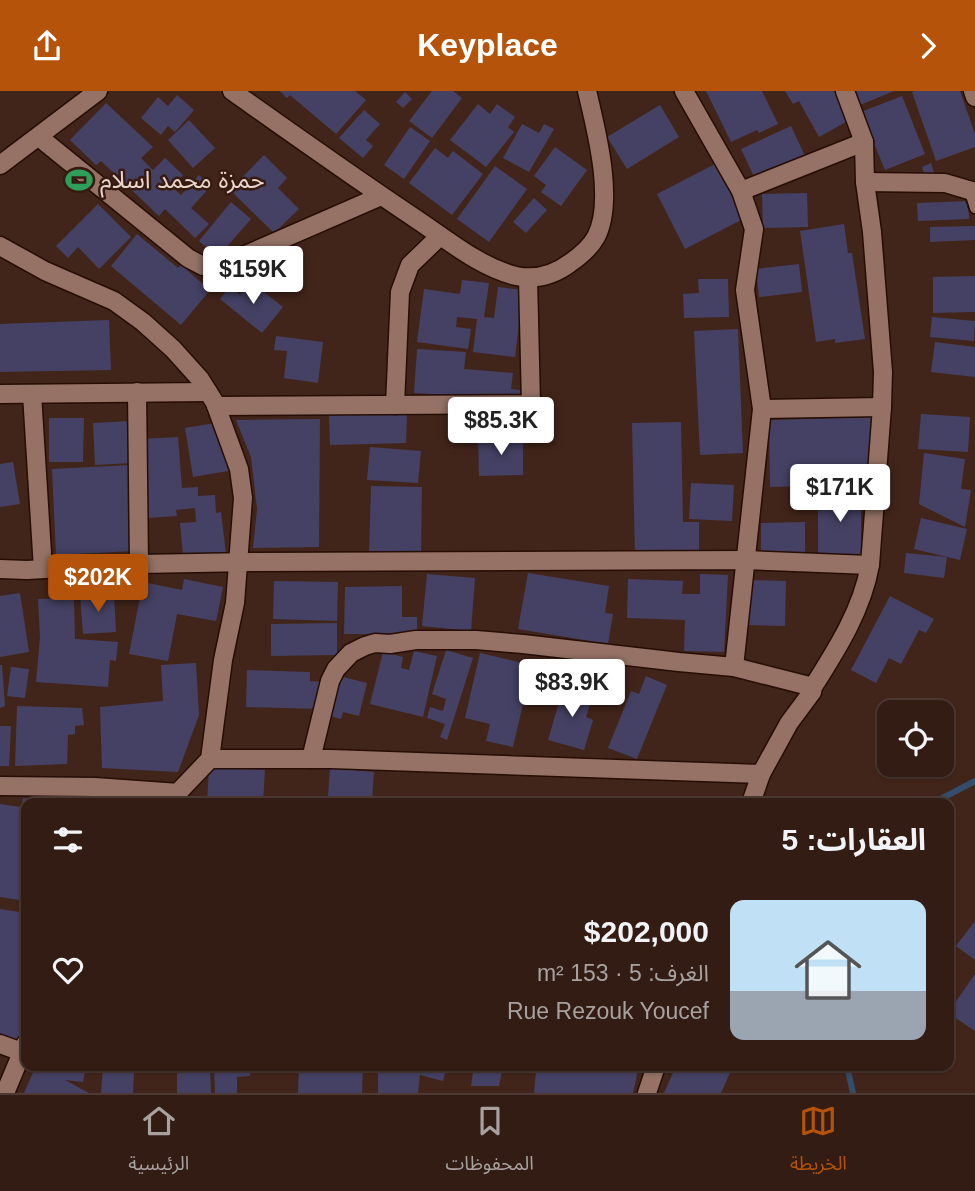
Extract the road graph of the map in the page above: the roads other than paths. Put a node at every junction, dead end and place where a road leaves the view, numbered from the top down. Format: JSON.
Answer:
{"nodes":[{"id":1,"x":98,"y":91,"type":"edge"},
{"id":2,"x":232,"y":91,"type":"edge"},
{"id":3,"x":587,"y":91,"type":"edge"},
{"id":4,"x":684,"y":91,"type":"edge"},
{"id":5,"x":845,"y":91,"type":"edge"},
{"id":6,"x":973,"y":91,"type":"edge"},
{"id":7,"x":975,"y":97,"type":"edge"},
{"id":8,"x":38,"y":137,"type":"junction"},
{"id":9,"x":864,"y":142,"type":"junction"},
{"id":10,"x":0,"y":165,"type":"edge"},
{"id":11,"x":865,"y":181,"type":"junction"},
{"id":12,"x":741,"y":191,"type":"junction"},
{"id":13,"x":381,"y":196,"type":"junction"},
{"id":14,"x":973,"y":197,"type":"edge"},
{"id":15,"x":440,"y":236,"type":"junction"},
{"id":16,"x":0,"y":246,"type":"edge"},
{"id":17,"x":528,"y":278,"type":"junction"},
{"id":18,"x":137,"y":392,"type":"junction"},
{"id":19,"x":0,"y":394,"type":"edge"},
{"id":20,"x":32,"y":394,"type":"junction"},
{"id":21,"x":212,"y":399,"type":"junction"},
{"id":22,"x":395,"y":405,"type":"junction"},
{"id":23,"x":882,"y":407,"type":"junction"},
{"id":24,"x":762,"y":409,"type":"junction"},
{"id":25,"x":747,"y":560,"type":"junction"},
{"id":26,"x":238,"y":563,"type":"junction"},
{"id":27,"x":139,"y":564,"type":"junction"},
{"id":28,"x":870,"y":565,"type":"junction"},
{"id":29,"x":0,"y":569,"type":"edge"},
{"id":30,"x":43,"y":569,"type":"junction"},
{"id":31,"x":734,"y":667,"type":"junction"},
{"id":32,"x":813,"y":687,"type":"junction"},
{"id":33,"x":210,"y":759,"type":"junction"},
{"id":34,"x":311,"y":759,"type":"junction"},
{"id":35,"x":761,"y":774,"type":"junction"},
{"id":36,"x":0,"y":786,"type":"edge"},
{"id":37,"x":173,"y":798,"type":"edge"},
{"id":38,"x":753,"y":798,"type":"edge"},
{"id":39,"x":0,"y":1044,"type":"edge"},
{"id":40,"x":21,"y":1047,"type":"edge"},
{"id":41,"x":21,"y":1054,"type":"edge"},
{"id":42,"x":654,"y":1071,"type":"edge"},
{"id":43,"x":5,"y":1093,"type":"edge"},
{"id":44,"x":647,"y":1093,"type":"edge"}],
"edges":[{"from":1,"to":8,"type":"street"},
{"from":2,"to":13,"type":"street"},
{"from":3,"to":17,"type":"street"},
{"from":4,"to":12,"type":"street"},
{"from":5,"to":9,"type":"street"},
{"from":6,"to":7,"type":"street"},
{"from":8,"to":10,"type":"street"},
{"from":8,"to":13,"type":"street"},
{"from":9,"to":11,"type":"street"},
{"from":9,"to":12,"type":"street"},
{"from":11,"to":14,"type":"street"},
{"from":11,"to":23,"type":"street"},
{"from":12,"to":24,"type":"street"},
{"from":13,"to":15,"type":"street"},
{"from":15,"to":17,"type":"street"},
{"from":15,"to":22,"type":"street"},
{"from":16,"to":21,"type":"street"},
{"from":17,"to":22,"type":"street"},
{"from":18,"to":20,"type":"street"},
{"from":18,"to":21,"type":"street"},
{"from":18,"to":27,"type":"street"},
{"from":19,"to":20,"type":"street"},
{"from":20,"to":30,"type":"street"},
{"from":21,"to":22,"type":"street"},
{"from":21,"to":26,"type":"street"},
{"from":23,"to":24,"type":"street"},
{"from":23,"to":28,"type":"street"},
{"from":24,"to":25,"type":"street"},
{"from":25,"to":26,"type":"street"},
{"from":25,"to":28,"type":"street"},
{"from":25,"to":31,"type":"street"},
{"from":26,"to":27,"type":"street"},
{"from":26,"to":33,"type":"street"},
{"from":27,"to":30,"type":"street"},
{"from":28,"to":32,"type":"street"},
{"from":29,"to":30,"type":"street"},
{"from":31,"to":32,"type":"street"},
{"from":31,"to":34,"type":"street"},
{"from":32,"to":35,"type":"street"},
{"from":33,"to":34,"type":"street"},
{"from":33,"to":37,"type":"street"},
{"from":34,"to":35,"type":"street"},
{"from":35,"to":38,"type":"street"},
{"from":36,"to":37,"type":"street"},
{"from":39,"to":40,"type":"street"},
{"from":41,"to":43,"type":"street"},
{"from":42,"to":44,"type":"street"}]}
